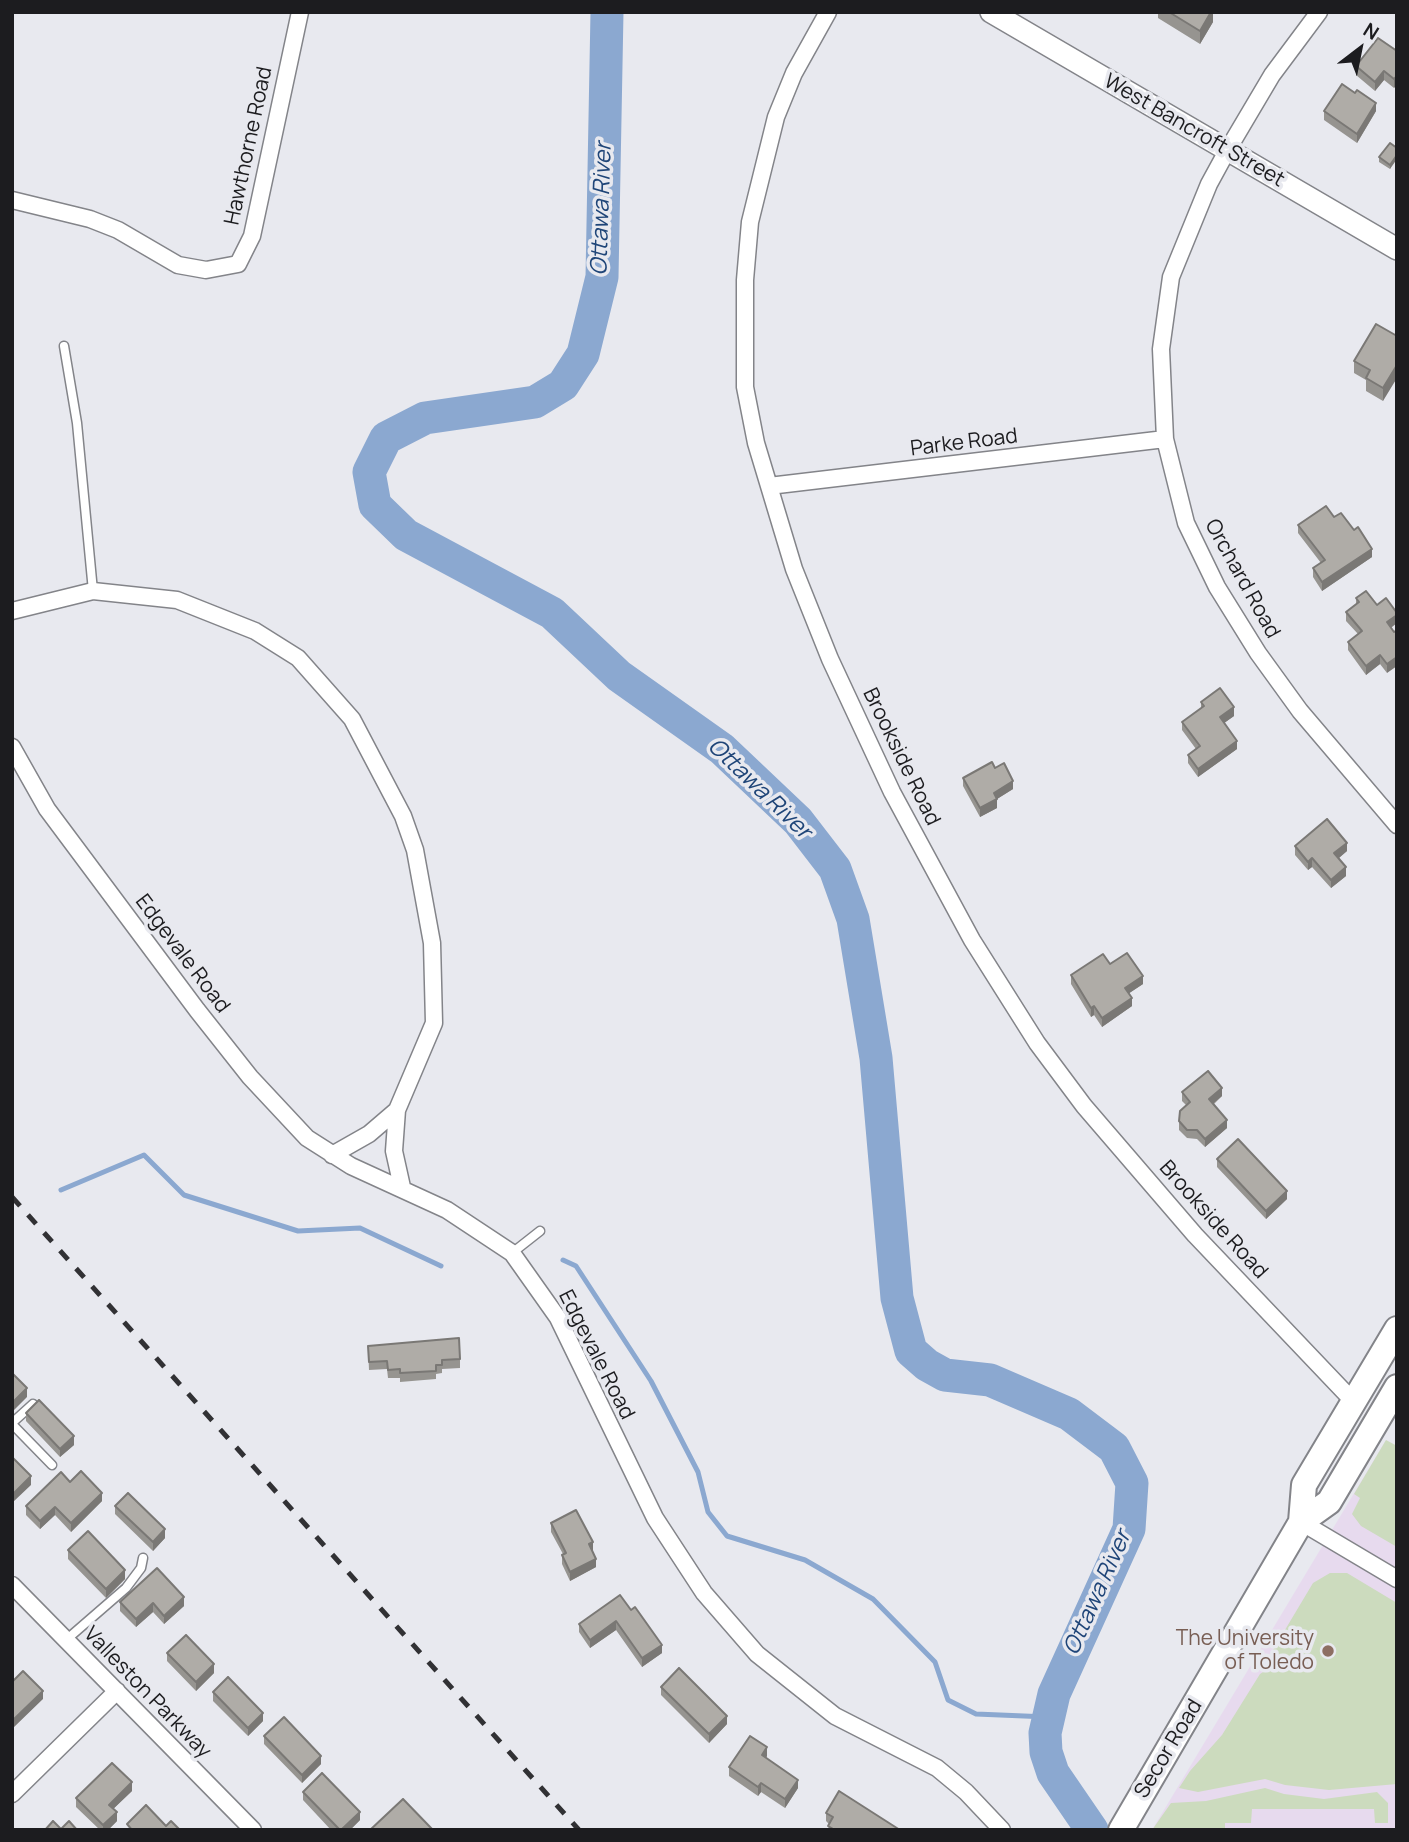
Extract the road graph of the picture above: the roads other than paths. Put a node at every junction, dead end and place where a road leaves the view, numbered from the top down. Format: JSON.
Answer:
{"nodes":[{"id":1,"x":300,"y":12,"type":"edge"},
{"id":2,"x":828,"y":12,"type":"edge"},
{"id":3,"x":991,"y":12,"type":"edge"},
{"id":4,"x":1319,"y":12,"type":"edge"},
{"id":5,"x":1227,"y":151,"type":"junction"},
{"id":6,"x":15,"y":204,"type":"edge"},
{"id":7,"x":1397,"y":249,"type":"edge"},
{"id":8,"x":64,"y":346,"type":"dead end"},
{"id":9,"x":1165,"y":439,"type":"junction"},
{"id":10,"x":769,"y":486,"type":"junction"},
{"id":11,"x":93,"y":590,"type":"junction"},
{"id":12,"x":13,"y":612,"type":"edge"},
{"id":13,"x":12,"y":747,"type":"edge"},
{"id":14,"x":1397,"y":825,"type":"edge"},
{"id":15,"x":397,"y":1110,"type":"junction"},
{"id":16,"x":332,"y":1155,"type":"junction"},
{"id":17,"x":402,"y":1187,"type":"junction"},
{"id":18,"x":540,"y":1231,"type":"dead end"},
{"id":19,"x":512,"y":1253,"type":"junction"},
{"id":20,"x":1397,"y":1329,"type":"edge"},
{"id":21,"x":1397,"y":1388,"type":"edge"},
{"id":22,"x":1353,"y":1401,"type":"junction"},
{"id":23,"x":33,"y":1404,"type":"edge"},
{"id":24,"x":12,"y":1423,"type":"edge"},
{"id":25,"x":52,"y":1465,"type":"dead end"},
{"id":26,"x":1301,"y":1522,"type":"junction"},
{"id":27,"x":143,"y":1558,"type":"dead end"},
{"id":28,"x":1397,"y":1579,"type":"edge"},
{"id":29,"x":12,"y":1585,"type":"edge"},
{"id":30,"x":66,"y":1640,"type":"junction"},
{"id":31,"x":117,"y":1691,"type":"junction"},
{"id":32,"x":12,"y":1794,"type":"edge"},
{"id":33,"x":1126,"y":1821,"type":"edge"},
{"id":34,"x":253,"y":1830,"type":"edge"},
{"id":35,"x":1002,"y":1830,"type":"edge"}],
"edges":[{"from":1,"to":6,"type":"street","name":"Hawthorne Road"},
{"from":2,"to":10,"type":"street","name":"Brookside Road"},
{"from":3,"to":5,"type":"main road","name":"West Bancroft Street"},
{"from":4,"to":5,"type":"street","name":"Orchard Road"},
{"from":5,"to":7,"type":"main road","name":"West Bancroft Street"},
{"from":5,"to":9,"type":"street","name":"Orchard Road"},
{"from":8,"to":11,"type":"lane"},
{"from":9,"to":10,"type":"street","name":"Parke Road"},
{"from":9,"to":14,"type":"street","name":"Orchard Road"},
{"from":10,"to":22,"type":"street","name":"Brookside Road"},
{"from":11,"to":12,"type":"street"},
{"from":11,"to":15,"type":"street"},
{"from":13,"to":16,"type":"street","name":"Edgevale Road"},
{"from":15,"to":16,"type":"street"},
{"from":15,"to":17,"type":"street"},
{"from":16,"to":17,"type":"street","name":"Edgevale Road"},
{"from":17,"to":19,"type":"street","name":"Edgevale Road"},
{"from":18,"to":19,"type":"lane"},
{"from":19,"to":35,"type":"street","name":"Edgevale Road"},
{"from":20,"to":22,"type":"main road","name":"Secor Road"},
{"from":21,"to":26,"type":"main road","name":"Secor Road"},
{"from":22,"to":26,"type":"main road","name":"Secor Road"},
{"from":23,"to":24,"type":"lane"},
{"from":24,"to":25,"type":"lane"},
{"from":26,"to":28,"type":"street"},
{"from":26,"to":33,"type":"main road","name":"Secor Road"},
{"from":27,"to":30,"type":"lane"},
{"from":29,"to":30,"type":"street","name":"Valleston Parkway"},
{"from":30,"to":31,"type":"street","name":"Valleston Parkway"},
{"from":31,"to":32,"type":"street"},
{"from":31,"to":34,"type":"street","name":"Valleston Parkway"}]}
